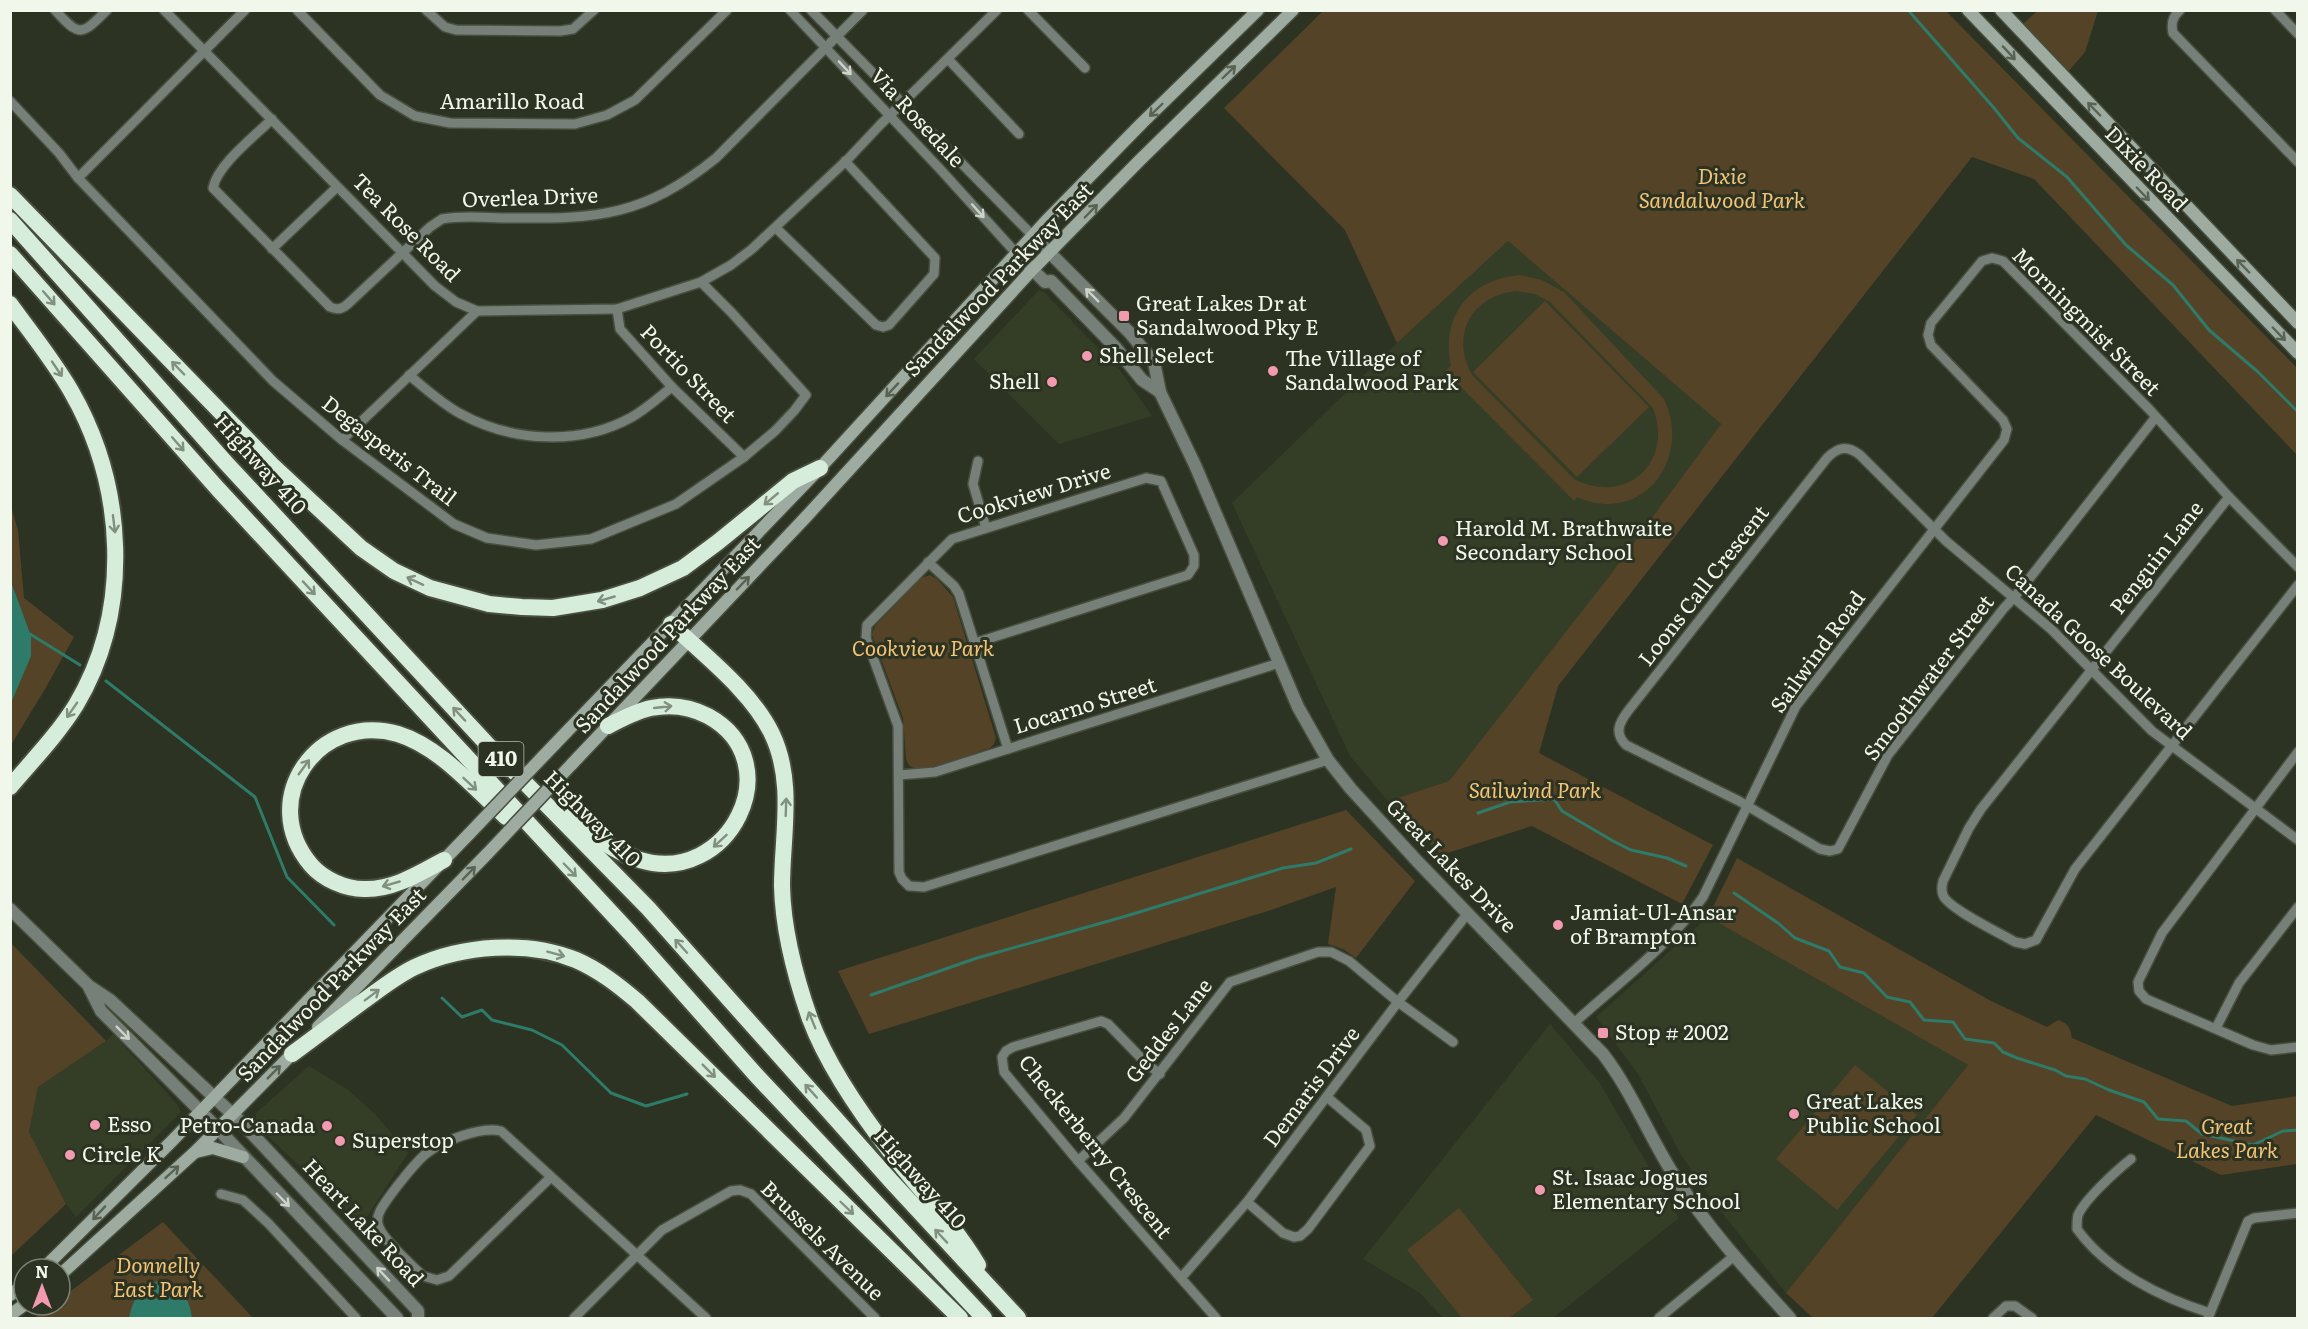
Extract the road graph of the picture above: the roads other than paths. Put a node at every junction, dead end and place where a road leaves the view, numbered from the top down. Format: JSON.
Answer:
{"nodes":[{"id":1,"x":55,"y":10,"type":"edge"},
{"id":2,"x":107,"y":10,"type":"edge"},
{"id":3,"x":164,"y":10,"type":"edge"},
{"id":4,"x":244,"y":10,"type":"edge"},
{"id":5,"x":297,"y":10,"type":"edge"},
{"id":6,"x":426,"y":10,"type":"edge"},
{"id":7,"x":594,"y":10,"type":"edge"},
{"id":8,"x":727,"y":10,"type":"edge"},
{"id":9,"x":790,"y":10,"type":"edge"},
{"id":10,"x":811,"y":10,"type":"edge"},
{"id":11,"x":863,"y":10,"type":"edge"},
{"id":12,"x":997,"y":10,"type":"edge"},
{"id":13,"x":1028,"y":10,"type":"edge"},
{"id":14,"x":1258,"y":10,"type":"edge"},
{"id":15,"x":1293,"y":10,"type":"edge"},
{"id":16,"x":1968,"y":10,"type":"edge"},
{"id":17,"x":2001,"y":10,"type":"edge"},
{"id":18,"x":2180,"y":10,"type":"edge"},
{"id":19,"x":2275,"y":10,"type":"edge"},
{"id":20,"x":2298,"y":34,"type":"edge"},
{"id":21,"x":836,"y":37,"type":"junction"},
{"id":22,"x":826,"y":47,"type":"junction"},
{"id":23,"x":205,"y":51,"type":"junction"},
{"id":24,"x":948,"y":59,"type":"junction"},
{"id":25,"x":1085,"y":68,"type":"dead end"},
{"id":26,"x":10,"y":101,"type":"edge"},
{"id":27,"x":902,"y":103,"type":"junction"},
{"id":28,"x":889,"y":116,"type":"junction"},
{"id":29,"x":272,"y":119,"type":"junction"},
{"id":30,"x":1020,"y":134,"type":"dead end"},
{"id":31,"x":845,"y":162,"type":"junction"},
{"id":32,"x":2298,"y":162,"type":"edge"},
{"id":33,"x":78,"y":178,"type":"junction"},
{"id":34,"x":338,"y":187,"type":"junction"},
{"id":35,"x":10,"y":195,"type":"edge"},
{"id":36,"x":10,"y":220,"type":"edge"},
{"id":37,"x":776,"y":228,"type":"junction"},
{"id":38,"x":1033,"y":236,"type":"junction"},
{"id":39,"x":272,"y":249,"type":"junction"},
{"id":40,"x":1050,"y":252,"type":"junction"},
{"id":41,"x":402,"y":253,"type":"junction"},
{"id":42,"x":1016,"y":253,"type":"junction"},
{"id":43,"x":10,"y":254,"type":"edge"},
{"id":44,"x":1032,"y":270,"type":"junction"},
{"id":45,"x":701,"y":282,"type":"junction"},
{"id":46,"x":10,"y":304,"type":"edge"},
{"id":47,"x":617,"y":309,"type":"junction"},
{"id":48,"x":477,"y":311,"type":"junction"},
{"id":49,"x":2298,"y":323,"type":"edge"},
{"id":50,"x":2298,"y":353,"type":"edge"},
{"id":51,"x":409,"y":375,"type":"junction"},
{"id":52,"x":672,"y":387,"type":"junction"},
{"id":53,"x":1160,"y":392,"type":"junction"},
{"id":54,"x":2156,"y":418,"type":"junction"},
{"id":55,"x":342,"y":440,"type":"junction"},
{"id":56,"x":744,"y":457,"type":"junction"},
{"id":57,"x":978,"y":461,"type":"dead end"},
{"id":58,"x":820,"y":468,"type":"junction"},
{"id":59,"x":2229,"y":497,"type":"junction"},
{"id":60,"x":986,"y":528,"type":"junction"},
{"id":61,"x":1934,"y":530,"type":"junction"},
{"id":62,"x":928,"y":562,"type":"junction"},
{"id":63,"x":2298,"y":567,"type":"edge"},
{"id":64,"x":2298,"y":585,"type":"edge"},
{"id":65,"x":2014,"y":597,"type":"junction"},
{"id":66,"x":671,"y":624,"type":"junction"},
{"id":67,"x":688,"y":640,"type":"junction"},
{"id":68,"x":975,"y":643,"type":"junction"},
{"id":69,"x":1279,"y":663,"type":"junction"},
{"id":70,"x":2092,"y":669,"type":"junction"},
{"id":71,"x":608,"y":726,"type":"junction"},
{"id":72,"x":486,"y":743,"type":"junction"},
{"id":73,"x":2172,"y":747,"type":"junction"},
{"id":74,"x":1008,"y":750,"type":"junction"},
{"id":75,"x":2298,"y":752,"type":"edge"},
{"id":76,"x":1328,"y":760,"type":"junction"},
{"id":77,"x":899,"y":775,"type":"junction"},
{"id":78,"x":10,"y":787,"type":"edge"},
{"id":79,"x":1747,"y":805,"type":"junction"},
{"id":80,"x":2257,"y":808,"type":"junction"},
{"id":81,"x":2298,"y":840,"type":"edge"},
{"id":82,"x":542,"y":841,"type":"junction"},
{"id":83,"x":444,"y":860,"type":"junction"},
{"id":84,"x":2298,"y":907,"type":"edge"},
{"id":85,"x":10,"y":909,"type":"edge"},
{"id":86,"x":1468,"y":913,"type":"junction"},
{"id":87,"x":89,"y":986,"type":"junction"},
{"id":88,"x":1398,"y":1002,"type":"junction"},
{"id":89,"x":1574,"y":1023,"type":"junction"},
{"id":90,"x":2216,"y":1028,"type":"junction"},
{"id":91,"x":1453,"y":1042,"type":"dead end"},
{"id":92,"x":2298,"y":1047,"type":"edge"},
{"id":93,"x":292,"y":1054,"type":"junction"},
{"id":94,"x":1160,"y":1074,"type":"junction"},
{"id":95,"x":214,"y":1097,"type":"junction"},
{"id":96,"x":1327,"y":1097,"type":"junction"},
{"id":97,"x":200,"y":1111,"type":"junction"},
{"id":98,"x":233,"y":1114,"type":"junction"},
{"id":99,"x":218,"y":1129,"type":"junction"},
{"id":100,"x":195,"y":1152,"type":"junction"},
{"id":101,"x":243,"y":1157,"type":"junction"},
{"id":102,"x":2131,"y":1159,"type":"dead end"},
{"id":103,"x":1078,"y":1161,"type":"junction"},
{"id":104,"x":550,"y":1177,"type":"junction"},
{"id":105,"x":118,"y":1193,"type":"junction"},
{"id":106,"x":221,"y":1194,"type":"dead end"},
{"id":107,"x":1247,"y":1202,"type":"junction"},
{"id":108,"x":2298,"y":1213,"type":"edge"},
{"id":109,"x":120,"y":1221,"type":"junction"},
{"id":110,"x":636,"y":1255,"type":"junction"},
{"id":111,"x":55,"y":1257,"type":"edge"},
{"id":112,"x":1733,"y":1257,"type":"junction"},
{"id":113,"x":72,"y":1264,"type":"edge"},
{"id":114,"x":1181,"y":1278,"type":"junction"},
{"id":115,"x":995,"y":1294,"type":"junction"},
{"id":116,"x":2209,"y":1316,"type":"edge"},
{"id":117,"x":1665,"y":1317,"type":"edge"},
{"id":118,"x":356,"y":1318,"type":"edge"},
{"id":119,"x":397,"y":1318,"type":"edge"},
{"id":120,"x":418,"y":1318,"type":"edge"},
{"id":121,"x":574,"y":1318,"type":"edge"},
{"id":122,"x":706,"y":1318,"type":"edge"},
{"id":123,"x":875,"y":1318,"type":"edge"},
{"id":124,"x":960,"y":1318,"type":"edge"},
{"id":125,"x":984,"y":1318,"type":"edge"},
{"id":126,"x":1018,"y":1318,"type":"edge"},
{"id":127,"x":1216,"y":1318,"type":"edge"},
{"id":128,"x":1790,"y":1318,"type":"edge"},
{"id":129,"x":1993,"y":1318,"type":"edge"},
{"id":130,"x":2032,"y":1318,"type":"edge"}],
"edges":[{"from":1,"to":2,"type":"street"},
{"from":3,"to":23,"type":"street","name":"Tea Rose Road"},
{"from":4,"to":23,"type":"street"},
{"from":5,"to":8,"type":"street","name":"Amarillo Road"},
{"from":6,"to":7,"type":"street"},
{"from":9,"to":22,"type":"street","name":"Via Rosedale"},
{"from":10,"to":21,"type":"street","name":"Via Rosedale"},
{"from":11,"to":21,"type":"street","name":"Overlea Drive"},
{"from":12,"to":24,"type":"street","name":"Tea Rose Road"},
{"from":13,"to":25,"type":"street"},
{"from":14,"to":38,"type":"main road","name":"Sandalwood Parkway East","one_way":true},
{"from":40,"to":15,"type":"main road","name":"Sandalwood Parkway East","one_way":true},
{"from":16,"to":50,"type":"main road","name":"Dixie Road","one_way":true},
{"from":49,"to":17,"type":"main road","name":"Dixie Road","one_way":true},
{"from":18,"to":32,"type":"street"},
{"from":19,"to":20,"type":"street"},
{"from":21,"to":22,"type":"street","name":"Overlea Drive"},
{"from":21,"to":27,"type":"street","name":"Via Rosedale"},
{"from":22,"to":28,"type":"street","name":"Via Rosedale","one_way":true},
{"from":22,"to":41,"type":"street","name":"Overlea Drive"},
{"from":23,"to":29,"type":"street","name":"Tea Rose Road"},
{"from":23,"to":33,"type":"street"},
{"from":24,"to":27,"type":"street","name":"Tea Rose Road"},
{"from":24,"to":30,"type":"street"},
{"from":26,"to":33,"type":"street","name":"Degasperis Trail"},
{"from":27,"to":28,"type":"street","name":"Tea Rose Road"},
{"from":27,"to":38,"type":"street","name":"Via Rosedale"},
{"from":28,"to":31,"type":"street","name":"Tea Rose Road"},
{"from":28,"to":42,"type":"street","name":"Via Rosedale","one_way":true},
{"from":29,"to":34,"type":"street","name":"Tea Rose Road"},
{"from":29,"to":39,"type":"street"},
{"from":31,"to":37,"type":"street","name":"Tea Rose Road"},
{"from":31,"to":37,"type":"street"},
{"from":33,"to":55,"type":"street","name":"Degasperis Trail"},
{"from":34,"to":39,"type":"street"},
{"from":34,"to":41,"type":"street","name":"Tea Rose Road"},
{"from":58,"to":35,"type":"highway","one_way":true},
{"from":72,"to":36,"type":"highway","name":"Highway 410","number":"410","one_way":true},
{"from":37,"to":45,"type":"street","name":"Tea Rose Road"},
{"from":38,"to":40,"type":"street","name":"Great Lakes Drive"},
{"from":38,"to":42,"type":"main road","name":"Sandalwood Parkway East"},
{"from":39,"to":41,"type":"street","name":"Overlea Drive"},
{"from":40,"to":44,"type":"main road","name":"Sandalwood Parkway East"},
{"from":53,"to":40,"type":"street","name":"Great Lakes Drive","one_way":true},
{"from":41,"to":48,"type":"street","name":"Tea Rose Road"},
{"from":42,"to":44,"type":"street","name":"Great Lakes Drive"},
{"from":42,"to":58,"type":"main road","name":"Sandalwood Parkway East","one_way":true},
{"from":43,"to":82,"type":"highway","number":"410","one_way":true},
{"from":44,"to":53,"type":"street","name":"Great Lakes Drive"},
{"from":67,"to":44,"type":"main road","name":"Sandalwood Parkway East","one_way":true},
{"from":45,"to":47,"type":"street","name":"Tea Rose Road"},
{"from":45,"to":56,"type":"street","name":"Degasperis Trail"},
{"from":46,"to":78,"type":"highway","one_way":true},
{"from":47,"to":48,"type":"street","name":"Tea Rose Road"},
{"from":47,"to":52,"type":"street","name":"Portio Street"},
{"from":48,"to":51,"type":"street"},
{"from":51,"to":52,"type":"street"},
{"from":51,"to":55,"type":"street"},
{"from":52,"to":56,"type":"street","name":"Portio Street"},
{"from":53,"to":69,"type":"street","name":"Great Lakes Drive"},
{"from":54,"to":59,"type":"street","name":"Morningmist Street"},
{"from":54,"to":61,"type":"street","name":"Morningmist Street"},
{"from":54,"to":65,"type":"street"},
{"from":55,"to":56,"type":"street","name":"Degasperis Trail"},
{"from":57,"to":60,"type":"street"},
{"from":58,"to":66,"type":"main road","name":"Sandalwood Parkway East"},
{"from":59,"to":63,"type":"street","name":"Morningmist Street"},
{"from":59,"to":70,"type":"street","name":"Penguin Lane"},
{"from":60,"to":62,"type":"street","name":"Cookview Drive"},
{"from":60,"to":68,"type":"street","name":"Cookview Drive"},
{"from":61,"to":65,"type":"street","name":"Canada Goose Boulevard"},
{"from":61,"to":79,"type":"street","name":"Sailwind Road"},
{"from":61,"to":79,"type":"street","name":"Loons Call Crescent"},
{"from":62,"to":68,"type":"street"},
{"from":62,"to":77,"type":"street","name":"Cookview Drive"},
{"from":64,"to":73,"type":"street"},
{"from":65,"to":70,"type":"street","name":"Canada Goose Boulevard"},
{"from":65,"to":79,"type":"street","name":"Smoothwater Street"},
{"from":66,"to":67,"type":"highway"},
{"from":66,"to":83,"type":"main road","name":"Sandalwood Parkway East","bridge":true},
{"from":67,"to":71,"type":"main road","name":"Sandalwood Parkway East"},
{"from":115,"to":67,"type":"highway","one_way":true},
{"from":68,"to":74,"type":"street"},
{"from":69,"to":74,"type":"street","name":"Locarno Street"},
{"from":69,"to":76,"type":"street","name":"Great Lakes Drive"},
{"from":70,"to":73,"type":"street","name":"Canada Goose Boulevard"},
{"from":70,"to":73,"type":"street","name":"Penguin Lane"},
{"from":71,"to":72,"type":"highway","one_way":true},
{"from":93,"to":71,"type":"main road","name":"Sandalwood Parkway East","one_way":true,"bridge":true},
{"from":115,"to":72,"type":"highway","name":"Highway 410","number":"410","one_way":true},
{"from":73,"to":80,"type":"street","name":"Canada Goose Boulevard"},
{"from":74,"to":77,"type":"street","name":"Locarno Street"},
{"from":75,"to":80,"type":"street"},
{"from":76,"to":77,"type":"street","name":"Cookview Drive"},
{"from":76,"to":86,"type":"street","name":"Great Lakes Drive"},
{"from":79,"to":89,"type":"street","name":"Sailwind Road"},
{"from":80,"to":81,"type":"street","name":"Canada Goose Boulevard"},
{"from":80,"to":90,"type":"street"},
{"from":83,"to":82,"type":"highway","one_way":true},
{"from":82,"to":125,"type":"highway","number":"410","one_way":true},
{"from":83,"to":95,"type":"main road","name":"Sandalwood Parkway East"},
{"from":84,"to":90,"type":"street"},
{"from":85,"to":87,"type":"street","name":"Heart Lake Road"},
{"from":86,"to":88,"type":"street","name":"Demaris Drive"},
{"from":86,"to":89,"type":"street","name":"Great Lakes Drive"},
{"from":87,"to":95,"type":"street","name":"Heart Lake Road"},
{"from":87,"to":97,"type":"street","name":"Heart Lake Road","one_way":true},
{"from":88,"to":91,"type":"street","name":"Geddes Lane"},
{"from":88,"to":94,"type":"street","name":"Geddes Lane"},
{"from":88,"to":96,"type":"street","name":"Demaris Drive"},
{"from":89,"to":112,"type":"street","name":"Great Lakes Drive"},
{"from":90,"to":92,"type":"street"},
{"from":98,"to":93,"type":"main road","name":"Sandalwood Parkway East","one_way":true},
{"from":93,"to":124,"type":"highway","one_way":true},
{"from":94,"to":103,"type":"street","name":"Geddes Lane"},
{"from":94,"to":103,"type":"street","name":"Checkerberry Crescent"},
{"from":95,"to":97,"type":"main road","name":"Sandalwood Parkway East"},
{"from":95,"to":98,"type":"street","name":"Heart Lake Road"},
{"from":96,"to":107,"type":"street","name":"Demaris Drive"},
{"from":96,"to":107,"type":"street"},
{"from":97,"to":99,"type":"street","name":"Heart Lake Road"},
{"from":97,"to":105,"type":"main road","name":"Sandalwood Parkway East"},
{"from":98,"to":99,"type":"main road","name":"Sandalwood Parkway East"},
{"from":120,"to":98,"type":"street","name":"Heart Lake Road","one_way":true},
{"from":99,"to":100,"type":"main road","name":"Sandalwood Parkway East"},
{"from":99,"to":101,"type":"street","name":"Heart Lake Road"},
{"from":100,"to":101,"type":"main road"},
{"from":109,"to":100,"type":"main road","name":"Sandalwood Parkway East","one_way":true},
{"from":101,"to":119,"type":"street","name":"Heart Lake Road","one_way":true},
{"from":102,"to":116,"type":"street"},
{"from":103,"to":114,"type":"street","name":"Checkerberry Crescent"},
{"from":104,"to":104,"type":"street"},
{"from":104,"to":110,"type":"street"},
{"from":105,"to":109,"type":"main road"},
{"from":105,"to":111,"type":"main road","name":"Sandalwood Parkway East","one_way":true},
{"from":106,"to":118,"type":"street"},
{"from":107,"to":114,"type":"street","name":"Demaris Drive"},
{"from":108,"to":116,"type":"street"},
{"from":109,"to":113,"type":"main road","name":"Sandalwood Parkway East"},
{"from":110,"to":121,"type":"street","name":"Brussels Avenue"},
{"from":110,"to":122,"type":"street"},
{"from":110,"to":123,"type":"street","name":"Brussels Avenue"},
{"from":112,"to":117,"type":"street"},
{"from":112,"to":128,"type":"street","name":"Great Lakes Drive"},
{"from":114,"to":127,"type":"street","name":"Checkerberry Crescent"},
{"from":115,"to":126,"type":"highway","name":"Highway 410","number":"410"},
{"from":129,"to":130,"type":"street"}]}
